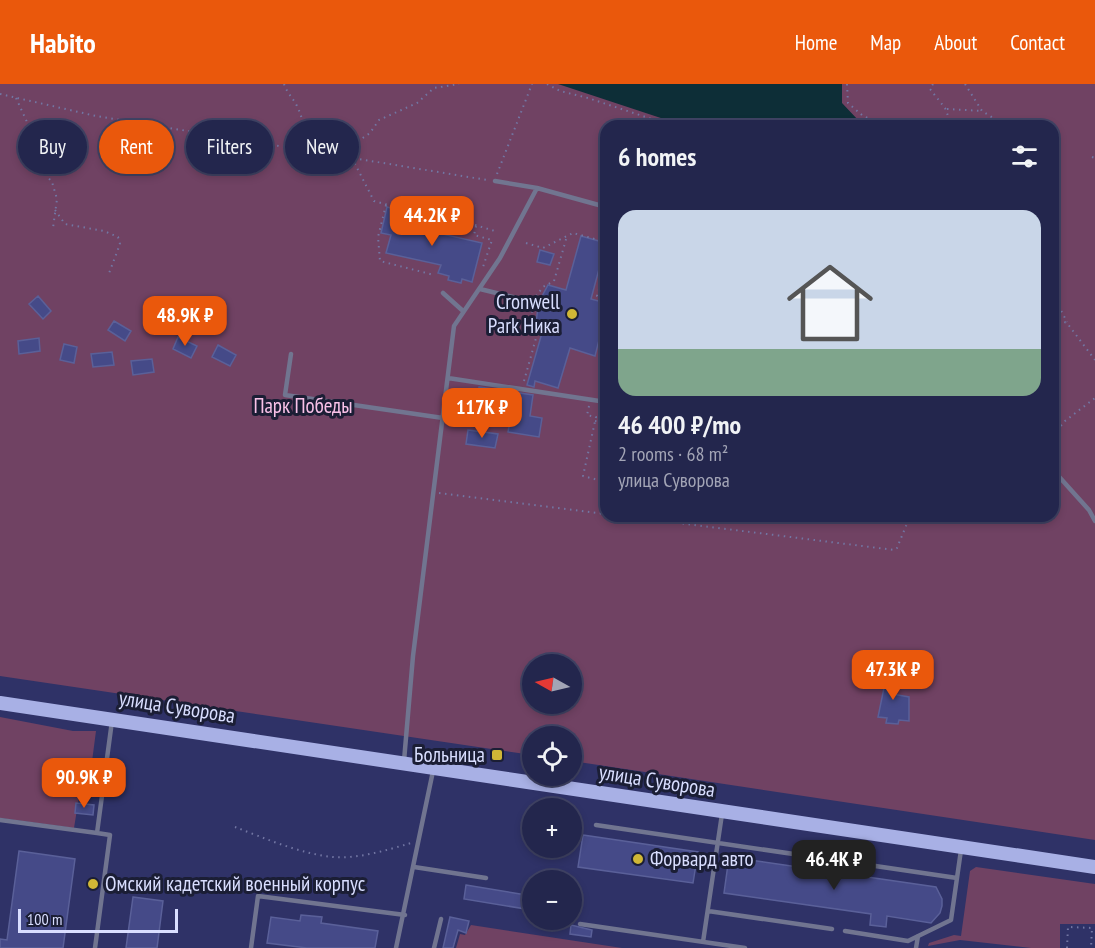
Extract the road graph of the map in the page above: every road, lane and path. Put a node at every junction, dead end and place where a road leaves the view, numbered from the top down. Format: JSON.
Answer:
{"nodes":[{"id":1,"x":284,"y":84,"type":"edge"},
{"id":2,"x":459,"y":84,"type":"edge"},
{"id":3,"x":532,"y":84,"type":"edge"},
{"id":4,"x":547,"y":84,"type":"edge"},
{"id":5,"x":847,"y":84,"type":"edge"},
{"id":6,"x":933,"y":84,"type":"edge"},
{"id":7,"x":965,"y":84,"type":"edge"},
{"id":8,"x":0,"y":94,"type":"edge"},
{"id":9,"x":16,"y":98,"type":"junction"},
{"id":10,"x":945,"y":108,"type":"junction"},
{"id":11,"x":982,"y":111,"type":"junction"},
{"id":12,"x":302,"y":120,"type":"edge"},
{"id":13,"x":655,"y":120,"type":"edge"},
{"id":14,"x":872,"y":120,"type":"edge"},
{"id":15,"x":950,"y":120,"type":"edge"},
{"id":16,"x":996,"y":120,"type":"edge"},
{"id":17,"x":359,"y":141,"type":"edge"},
{"id":18,"x":285,"y":147,"type":"edge"},
{"id":19,"x":359,"y":159,"type":"edge"},
{"id":20,"x":359,"y":172,"type":"edge"},
{"id":21,"x":495,"y":181,"type":"junction"},
{"id":22,"x":537,"y":188,"type":"junction"},
{"id":23,"x":386,"y":205,"type":"junction"},
{"id":24,"x":600,"y":205,"type":"edge"},
{"id":25,"x":55,"y":210,"type":"junction"},
{"id":26,"x":428,"y":216,"type":"dead end"},
{"id":27,"x":52,"y":228,"type":"dead end"},
{"id":28,"x":495,"y":231,"type":"dead end"},
{"id":29,"x":567,"y":236,"type":"junction"},
{"id":30,"x":600,"y":240,"type":"edge"},
{"id":31,"x":526,"y":243,"type":"dead end"},
{"id":32,"x":434,"y":275,"type":"dead end"},
{"id":33,"x":108,"y":276,"type":"dead end"},
{"id":34,"x":478,"y":277,"type":"dead end"},
{"id":35,"x":480,"y":289,"type":"junction"},
{"id":36,"x":443,"y":293,"type":"dead end"},
{"id":37,"x":535,"y":303,"type":"junction"},
{"id":38,"x":1059,"y":307,"type":"edge"},
{"id":39,"x":463,"y":311,"type":"junction"},
{"id":40,"x":1059,"y":320,"type":"edge"},
{"id":41,"x":1067,"y":323,"type":"junction"},
{"id":42,"x":291,"y":354,"type":"dead end"},
{"id":43,"x":1095,"y":360,"type":"edge"},
{"id":44,"x":448,"y":378,"type":"junction"},
{"id":45,"x":522,"y":390,"type":"junction"},
{"id":46,"x":1095,"y":398,"type":"edge"},
{"id":47,"x":590,"y":399,"type":"junction"},
{"id":48,"x":600,"y":401,"type":"edge"},
{"id":49,"x":443,"y":418,"type":"junction"},
{"id":50,"x":595,"y":421,"type":"junction"},
{"id":51,"x":600,"y":422,"type":"edge"},
{"id":52,"x":1059,"y":428,"type":"edge"},
{"id":53,"x":1059,"y":477,"type":"edge"},
{"id":54,"x":600,"y":480,"type":"edge"},
{"id":55,"x":434,"y":492,"type":"junction"},
{"id":56,"x":600,"y":513,"type":"edge"},
{"id":57,"x":1095,"y":521,"type":"edge"},
{"id":58,"x":671,"y":522,"type":"edge"},
{"id":59,"x":908,"y":522,"type":"edge"},
{"id":60,"x":0,"y":703,"type":"edge"},
{"id":61,"x":112,"y":718,"type":"junction"},
{"id":62,"x":404,"y":764,"type":"junction"},
{"id":63,"x":434,"y":768,"type":"junction"},
{"id":64,"x":722,"y":812,"type":"junction"},
{"id":65,"x":0,"y":820,"type":"edge"},
{"id":66,"x":596,"y":825,"type":"dead end"},
{"id":67,"x":234,"y":827,"type":"dead end"},
{"id":68,"x":97,"y":833,"type":"junction"},
{"id":69,"x":420,"y":840,"type":"junction"},
{"id":70,"x":718,"y":843,"type":"junction"},
{"id":71,"x":962,"y":848,"type":"junction"},
{"id":72,"x":414,"y":867,"type":"junction"},
{"id":73,"x":1095,"y":867,"type":"edge"},
{"id":74,"x":486,"y":878,"type":"dead end"},
{"id":75,"x":957,"y":878,"type":"junction"},
{"id":76,"x":708,"y":911,"type":"junction"},
{"id":77,"x":405,"y":915,"type":"junction"},
{"id":78,"x":441,"y":920,"type":"dead end"},
{"id":79,"x":582,"y":924,"type":"edge"},
{"id":80,"x":832,"y":930,"type":"dead end"},
{"id":81,"x":845,"y":932,"type":"dead end"},
{"id":82,"x":918,"y":936,"type":"junction"},
{"id":83,"x":703,"y":942,"type":"junction"},
{"id":84,"x":95,"y":948,"type":"edge"},
{"id":85,"x":251,"y":948,"type":"edge"},
{"id":86,"x":396,"y":948,"type":"edge"},
{"id":87,"x":434,"y":948,"type":"edge"},
{"id":88,"x":745,"y":948,"type":"edge"},
{"id":89,"x":916,"y":948,"type":"edge"},
{"id":90,"x":1067,"y":948,"type":"edge"},
{"id":91,"x":1091,"y":948,"type":"edge"}],
"edges":[{"from":1,"to":12,"type":"path"},
{"from":2,"to":17,"type":"path"},
{"from":3,"to":21,"type":"path"},
{"from":4,"to":13,"type":"path"},
{"from":5,"to":14,"type":"path"},
{"from":6,"to":10,"type":"path"},
{"from":7,"to":11,"type":"path"},
{"from":8,"to":9,"type":"path"},
{"from":9,"to":18,"type":"path"},
{"from":9,"to":25,"type":"path"},
{"from":10,"to":11,"type":"path"},
{"from":10,"to":15,"type":"path"},
{"from":11,"to":16,"type":"path"},
{"from":19,"to":21,"type":"path"},
{"from":20,"to":23,"type":"path"},
{"from":21,"to":22,"type":"lane"},
{"from":22,"to":24,"type":"lane"},
{"from":22,"to":35,"type":"lane"},
{"from":23,"to":26,"type":"path"},
{"from":23,"to":32,"type":"path"},
{"from":25,"to":27,"type":"path"},
{"from":25,"to":33,"type":"path"},
{"from":28,"to":34,"type":"path"},
{"from":29,"to":30,"type":"path"},
{"from":29,"to":31,"type":"path"},
{"from":29,"to":37,"type":"path"},
{"from":35,"to":37,"type":"lane"},
{"from":35,"to":39,"type":"lane"},
{"from":36,"to":39,"type":"lane"},
{"from":37,"to":45,"type":"path"},
{"from":38,"to":41,"type":"path"},
{"from":39,"to":44,"type":"lane"},
{"from":40,"to":41,"type":"path"},
{"from":41,"to":43,"type":"path"},
{"from":42,"to":49,"type":"lane"},
{"from":44,"to":45,"type":"lane"},
{"from":44,"to":49,"type":"lane"},
{"from":45,"to":47,"type":"lane"},
{"from":46,"to":52,"type":"path"},
{"from":47,"to":48,"type":"lane"},
{"from":47,"to":50,"type":"path"},
{"from":49,"to":55,"type":"lane"},
{"from":50,"to":51,"type":"path"},
{"from":50,"to":54,"type":"path"},
{"from":53,"to":57,"type":"lane"},
{"from":55,"to":56,"type":"path"},
{"from":55,"to":62,"type":"lane"},
{"from":58,"to":59,"type":"path"},
{"from":60,"to":61,"type":"main road","name":"улица Суворова"},
{"from":61,"to":62,"type":"main road","name":"улица Суворова"},
{"from":61,"to":68,"type":"lane"},
{"from":62,"to":63,"type":"main road","name":"улица Суворова"},
{"from":63,"to":64,"type":"main road","name":"улица Суворова"},
{"from":63,"to":69,"type":"lane"},
{"from":64,"to":70,"type":"lane"},
{"from":64,"to":71,"type":"main road","name":"улица Суворова"},
{"from":65,"to":68,"type":"lane"},
{"from":66,"to":70,"type":"lane"},
{"from":67,"to":69,"type":"path"},
{"from":68,"to":84,"type":"lane"},
{"from":69,"to":72,"type":"lane"},
{"from":70,"to":75,"type":"lane"},
{"from":70,"to":76,"type":"lane"},
{"from":71,"to":73,"type":"main road","name":"улица Суворова"},
{"from":71,"to":75,"type":"lane"},
{"from":72,"to":74,"type":"lane"},
{"from":72,"to":77,"type":"lane"},
{"from":75,"to":82,"type":"lane"},
{"from":76,"to":80,"type":"lane"},
{"from":76,"to":83,"type":"lane"},
{"from":77,"to":85,"type":"lane"},
{"from":77,"to":86,"type":"lane"},
{"from":78,"to":87,"type":"lane"},
{"from":79,"to":83,"type":"lane"},
{"from":81,"to":82,"type":"lane"},
{"from":82,"to":89,"type":"lane"},
{"from":83,"to":88,"type":"lane"},
{"from":90,"to":91,"type":"path"}]}
